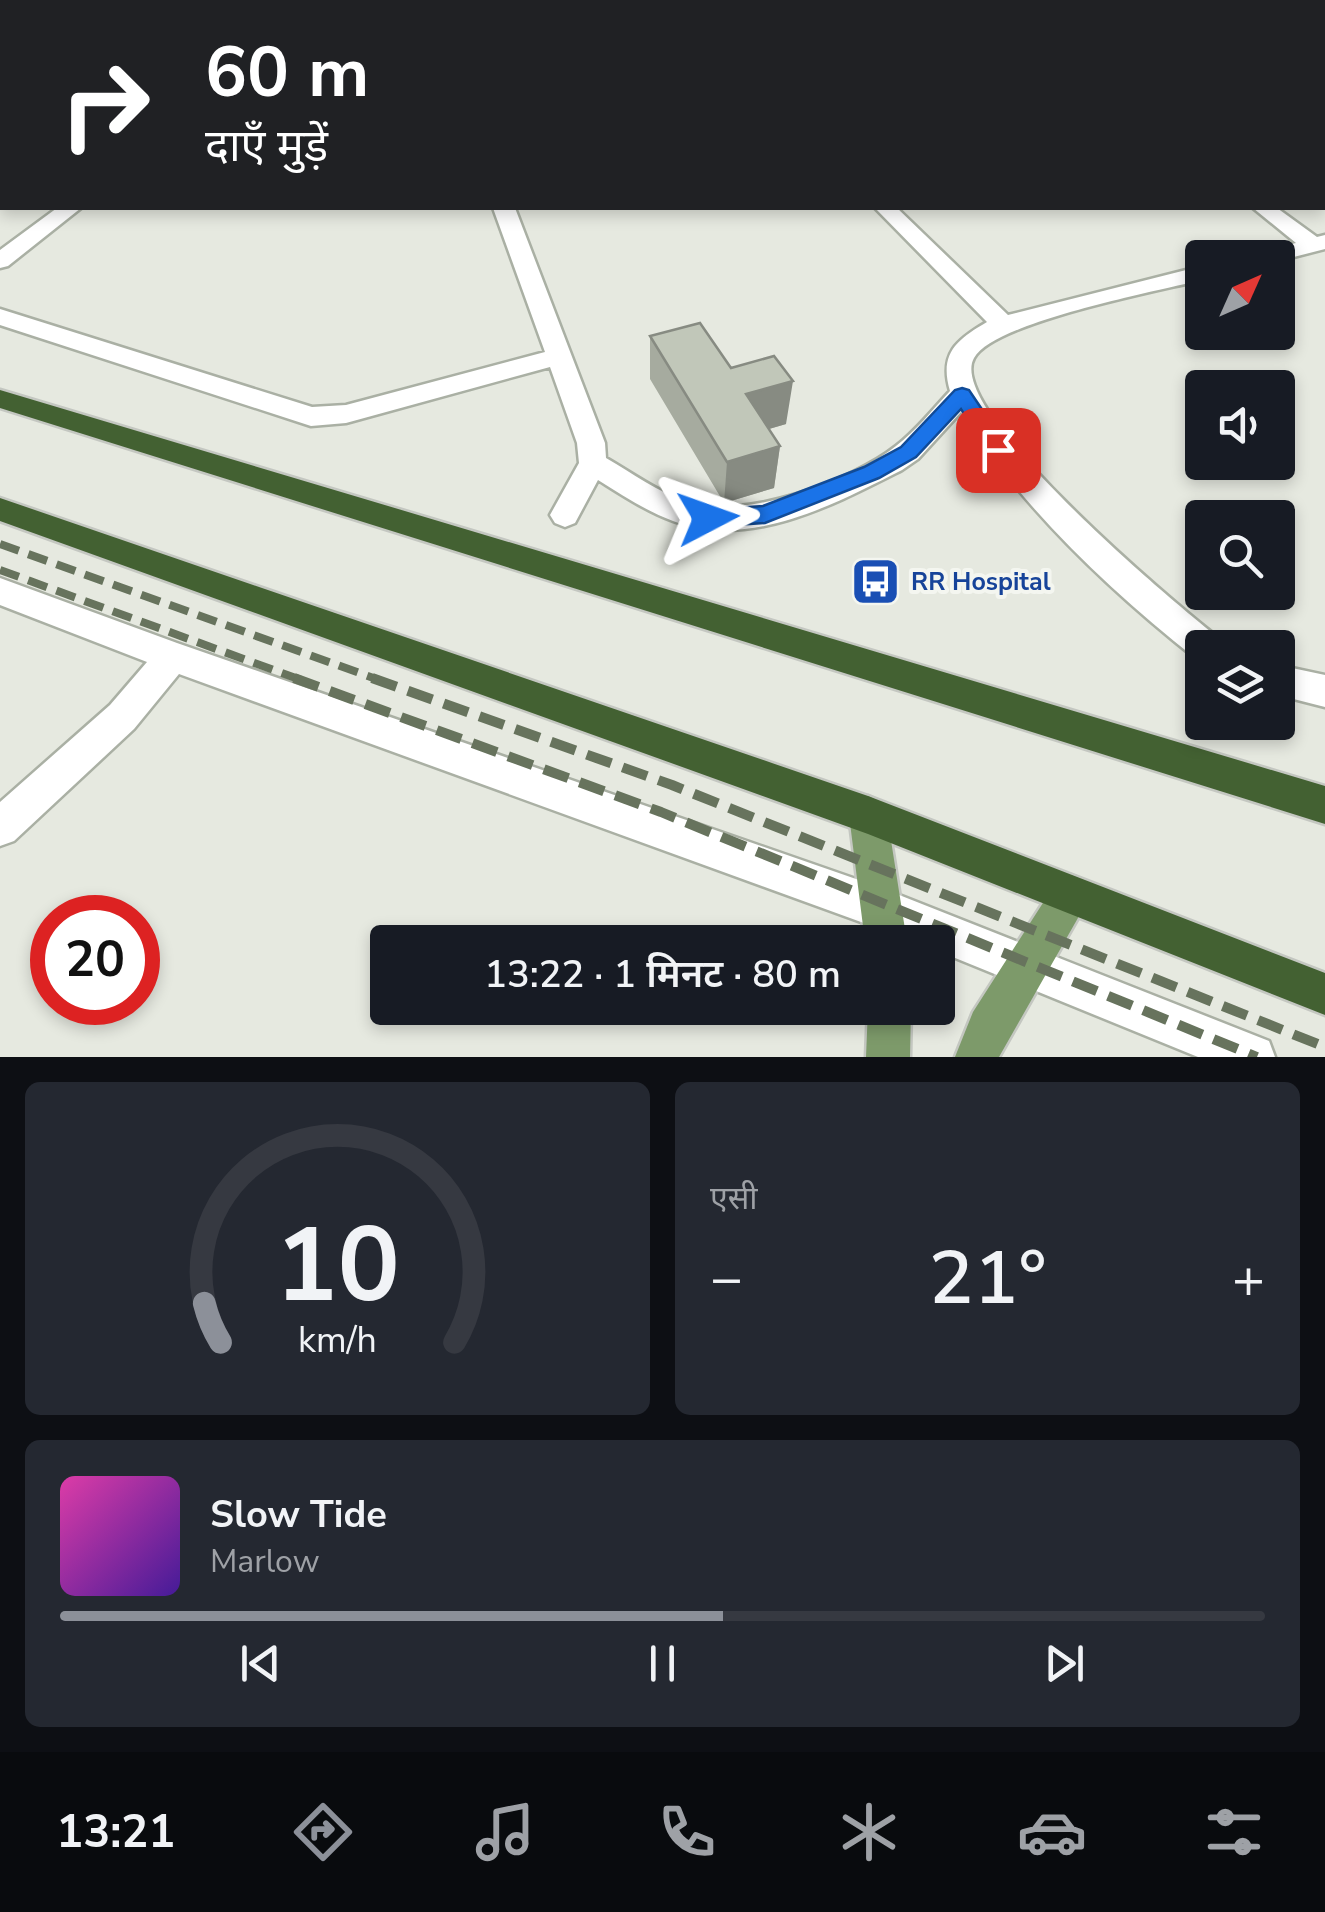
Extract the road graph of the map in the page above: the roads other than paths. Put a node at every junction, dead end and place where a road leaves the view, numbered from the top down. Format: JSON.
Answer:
{"nodes":[{"id":1,"x":67,"y":210,"type":"edge"},
{"id":2,"x":505,"y":210,"type":"edge"},
{"id":3,"x":887,"y":210,"type":"edge"},
{"id":4,"x":1267,"y":210,"type":"edge"},
{"id":5,"x":1319,"y":243,"type":"edge"},
{"id":6,"x":0,"y":261,"type":"edge"},
{"id":7,"x":1185,"y":277,"type":"edge"},
{"id":8,"x":0,"y":317,"type":"edge"},
{"id":9,"x":1003,"y":324,"type":"junction"},
{"id":10,"x":560,"y":356,"type":"junction"},
{"id":11,"x":962,"y":395,"type":"junction"},
{"id":12,"x":0,"y":398,"type":"edge"},
{"id":13,"x":594,"y":463,"type":"junction"},
{"id":14,"x":0,"y":509,"type":"edge"},
{"id":15,"x":565,"y":515,"type":"dead end"},
{"id":16,"x":0,"y":591,"type":"edge"},
{"id":17,"x":1186,"y":630,"type":"edge"},
{"id":18,"x":173,"y":657,"type":"junction"},
{"id":19,"x":1295,"y":684,"type":"edge"},
{"id":20,"x":1325,"y":691,"type":"edge"},
{"id":21,"x":1325,"y":805,"type":"edge"},
{"id":22,"x":868,"y":815,"type":"junction"},
{"id":23,"x":0,"y":827,"type":"edge"},
{"id":24,"x":1071,"y":896,"type":"junction"},
{"id":25,"x":883,"y":925,"type":"edge"},
{"id":26,"x":955,"y":947,"type":"edge"},
{"id":27,"x":1026,"y":968,"type":"junction"},
{"id":28,"x":1325,"y":994,"type":"edge"},
{"id":29,"x":889,"y":1025,"type":"edge"},
{"id":30,"x":888,"y":1057,"type":"edge"},
{"id":31,"x":976,"y":1057,"type":"edge"},
{"id":32,"x":1254,"y":1057,"type":"edge"}],
"edges":[{"from":1,"to":6,"type":"street"},
{"from":2,"to":10,"type":"street"},
{"from":3,"to":9,"type":"street"},
{"from":4,"to":5,"type":"street"},
{"from":7,"to":9,"type":"street"},
{"from":8,"to":10,"type":"street"},
{"from":9,"to":11,"type":"street"},
{"from":10,"to":13,"type":"street"},
{"from":11,"to":13,"type":"street"},
{"from":11,"to":17,"type":"street"},
{"from":12,"to":21,"type":"highway"},
{"from":13,"to":15,"type":"street"},
{"from":14,"to":22,"type":"highway"},
{"from":16,"to":18,"type":"street"},
{"from":18,"to":23,"type":"street"},
{"from":18,"to":25,"type":"street"},
{"from":19,"to":20,"type":"street"},
{"from":22,"to":24,"type":"highway"},
{"from":22,"to":25,"type":"main road"},
{"from":24,"to":27,"type":"main road"},
{"from":24,"to":28,"type":"highway"},
{"from":26,"to":27,"type":"street"},
{"from":27,"to":31,"type":"main road"},
{"from":27,"to":32,"type":"street"},
{"from":29,"to":30,"type":"main road"}]}
